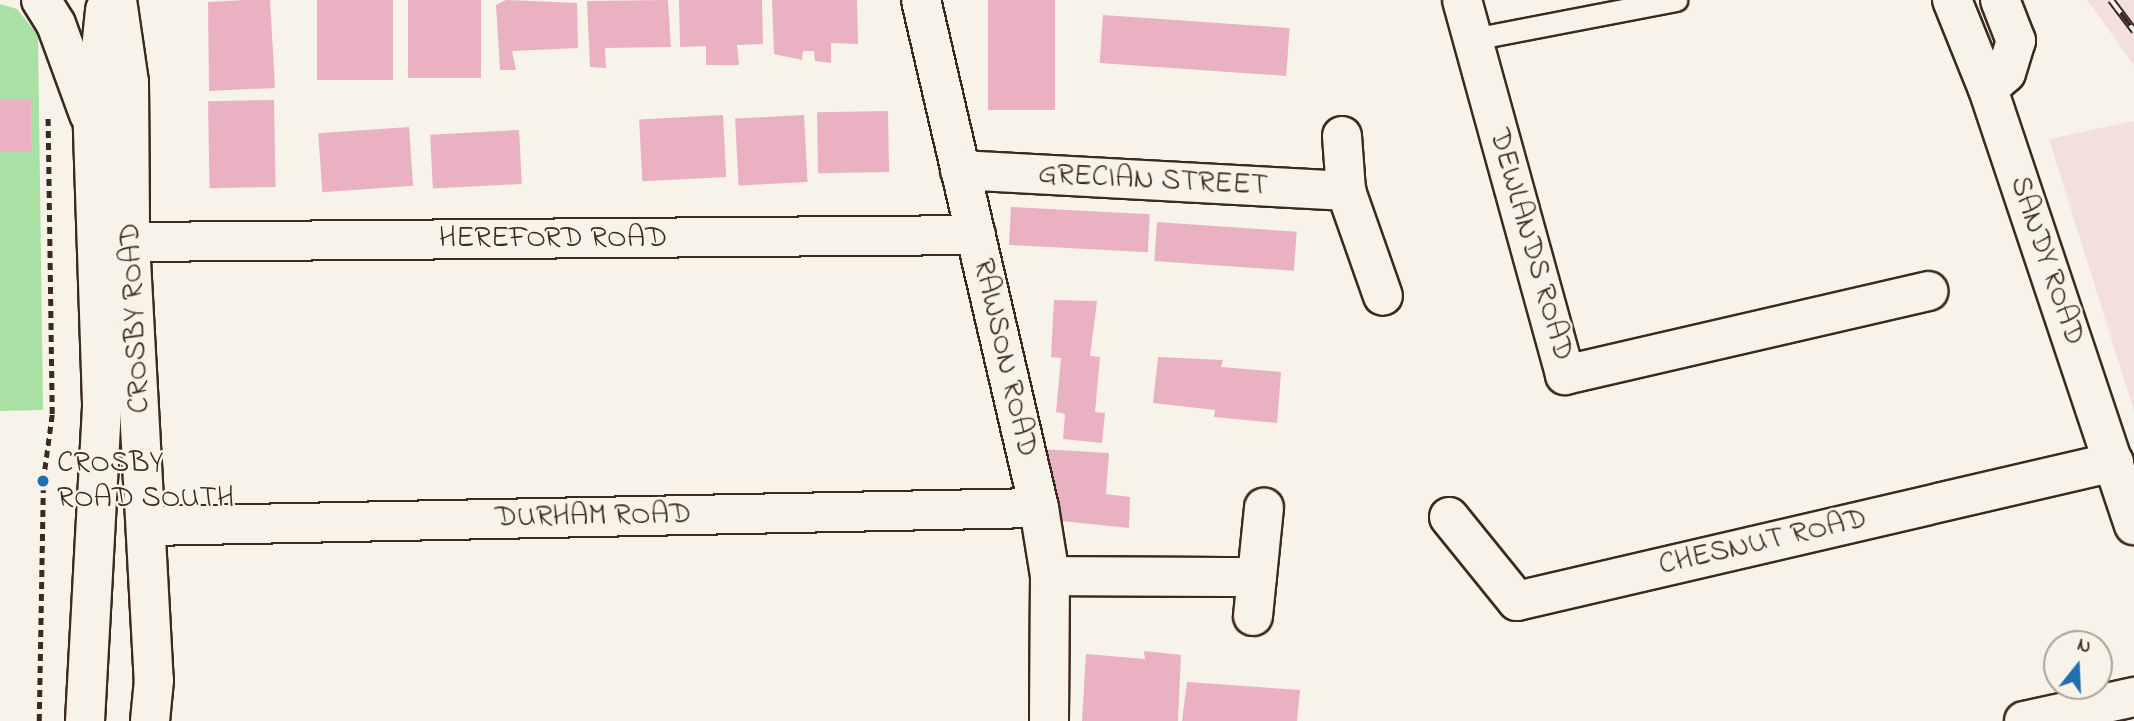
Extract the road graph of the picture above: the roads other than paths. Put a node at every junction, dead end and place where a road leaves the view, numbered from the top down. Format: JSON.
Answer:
{"nodes":[{"id":1,"x":41,"y":0,"type":"edge"},
{"id":2,"x":106,"y":0,"type":"edge"},
{"id":3,"x":117,"y":0,"type":"edge"},
{"id":4,"x":921,"y":0,"type":"edge"},
{"id":5,"x":1462,"y":0,"type":"edge"},
{"id":6,"x":1676,"y":0,"type":"edge"},
{"id":7,"x":1952,"y":0,"type":"edge"},
{"id":8,"x":2000,"y":0,"type":"edge"},
{"id":9,"x":1473,"y":40,"type":"junction"},
{"id":10,"x":1988,"y":89,"type":"junction"},
{"id":11,"x":93,"y":125,"type":"junction"},
{"id":12,"x":1342,"y":136,"type":"dead end"},
{"id":13,"x":960,"y":170,"type":"junction"},
{"id":14,"x":1346,"y":191,"type":"junction"},
{"id":15,"x":976,"y":235,"type":"junction"},
{"id":16,"x":130,"y":242,"type":"junction"},
{"id":17,"x":1928,"y":291,"type":"dead end"},
{"id":18,"x":1383,"y":296,"type":"dead end"},
{"id":19,"x":2113,"y":462,"type":"junction"},
{"id":20,"x":1039,"y":508,"type":"junction"},
{"id":21,"x":1264,"y":508,"type":"dead end"},
{"id":22,"x":1450,"y":517,"type":"dead end"},
{"id":23,"x":2134,"y":525,"type":"edge"},
{"id":24,"x":148,"y":526,"type":"junction"},
{"id":25,"x":1050,"y":576,"type":"junction"},
{"id":26,"x":1257,"y":577,"type":"junction"},
{"id":27,"x":1253,"y":616,"type":"dead end"},
{"id":28,"x":2134,"y":698,"type":"edge"},
{"id":29,"x":85,"y":721,"type":"edge"},
{"id":30,"x":150,"y":721,"type":"edge"},
{"id":31,"x":1049,"y":721,"type":"edge"},
{"id":32,"x":2024,"y":721,"type":"edge"}],
"edges":[{"from":1,"to":11,"type":"main road"},
{"from":2,"to":11,"type":"main road","name":"CROSBY ROAD"},
{"from":3,"to":16,"type":"main road","name":"CROSBY ROAD"},
{"from":4,"to":13,"type":"main road","name":"RAWSON ROAD"},
{"from":5,"to":9,"type":"main road","name":"DEWLANDS ROAD"},
{"from":6,"to":9,"type":"lane"},
{"from":7,"to":10,"type":"main road","name":"SANDY ROAD"},
{"from":8,"to":10,"type":"main road"},
{"from":9,"to":17,"type":"main road","name":"DEWLANDS ROAD"},
{"from":10,"to":19,"type":"main road","name":"SANDY ROAD"},
{"from":11,"to":29,"type":"main road","name":"CROSBY ROAD"},
{"from":12,"to":14,"type":"main road"},
{"from":13,"to":14,"type":"main road","name":"GRECIAN STREET"},
{"from":13,"to":15,"type":"main road","name":"RAWSON ROAD"},
{"from":14,"to":18,"type":"main road"},
{"from":15,"to":16,"type":"main road","name":"HEREFORD ROAD"},
{"from":15,"to":20,"type":"main road","name":"RAWSON ROAD"},
{"from":16,"to":24,"type":"main road","name":"CROSBY ROAD"},
{"from":19,"to":22,"type":"main road","name":"CHESNUT ROAD"},
{"from":19,"to":23,"type":"main road","name":"SANDY ROAD"},
{"from":20,"to":24,"type":"main road","name":"DURHAM ROAD"},
{"from":20,"to":25,"type":"main road","name":"RAWSON ROAD"},
{"from":21,"to":26,"type":"main road"},
{"from":24,"to":30,"type":"main road","name":"CROSBY ROAD"},
{"from":25,"to":26,"type":"main road"},
{"from":25,"to":31,"type":"main road","name":"RAWSON ROAD"},
{"from":26,"to":27,"type":"main road"},
{"from":28,"to":32,"type":"main road"}]}
